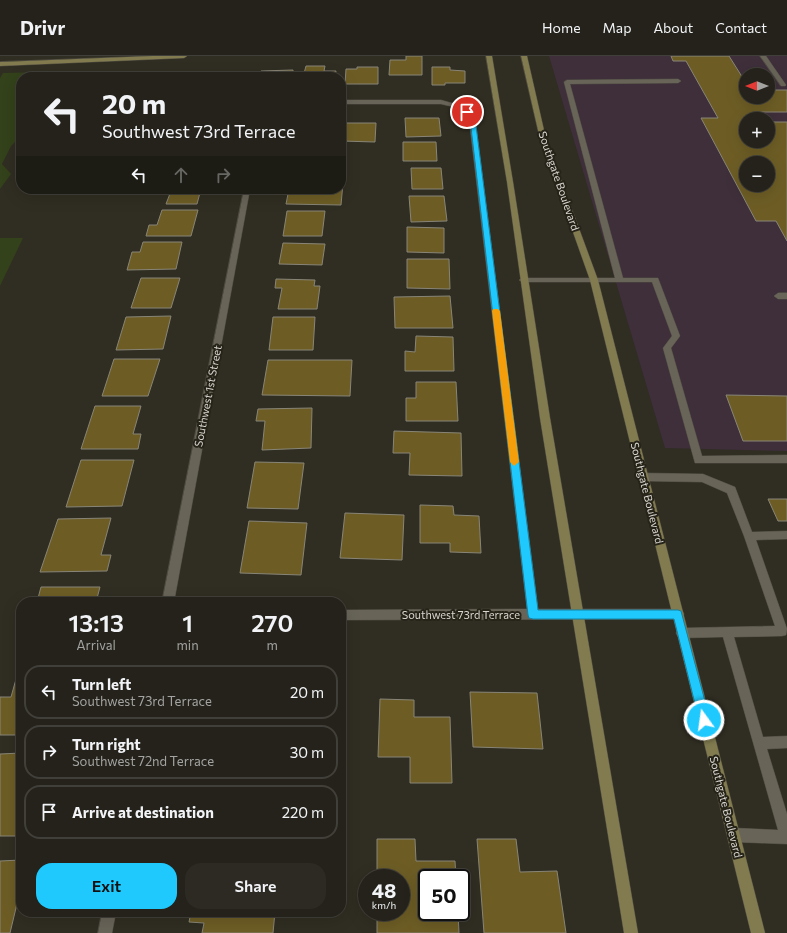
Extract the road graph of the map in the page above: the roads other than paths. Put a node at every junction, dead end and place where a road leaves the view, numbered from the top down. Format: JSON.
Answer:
{"nodes":[{"id":1,"x":184,"y":56,"type":"edge"},
{"id":2,"x":489,"y":56,"type":"edge"},
{"id":3,"x":524,"y":56,"type":"edge"},
{"id":4,"x":763,"y":56,"type":"edge"},
{"id":5,"x":0,"y":64,"type":"edge"},
{"id":6,"x":678,"y":81,"type":"dead end"},
{"id":7,"x":783,"y":85,"type":"dead end"},
{"id":8,"x":346,"y":102,"type":"edge"},
{"id":9,"x":247,"y":194,"type":"edge"},
{"id":10,"x":523,"y":280,"type":"junction"},
{"id":11,"x":594,"y":280,"type":"junction"},
{"id":12,"x":620,"y":280,"type":"junction"},
{"id":13,"x":778,"y":296,"type":"dead end"},
{"id":14,"x":787,"y":296,"type":"edge"},
{"id":15,"x":787,"y":459,"type":"edge"},
{"id":16,"x":698,"y":460,"type":"junction"},
{"id":17,"x":643,"y":477,"type":"junction"},
{"id":18,"x":703,"y":478,"type":"junction"},
{"id":19,"x":787,"y":535,"type":"edge"},
{"id":20,"x":749,"y":536,"type":"junction"},
{"id":21,"x":169,"y":597,"type":"edge"},
{"id":22,"x":678,"y":614,"type":"junction"},
{"id":23,"x":346,"y":615,"type":"edge"},
{"id":24,"x":533,"y":615,"type":"junction"},
{"id":25,"x":579,"y":615,"type":"junction"},
{"id":26,"x":682,"y":633,"type":"junction"},
{"id":27,"x":727,"y":633,"type":"junction"},
{"id":28,"x":787,"y":742,"type":"edge"},
{"id":29,"x":759,"y":743,"type":"junction"},
{"id":30,"x":734,"y":835,"type":"junction"},
{"id":31,"x":787,"y":836,"type":"edge"},
{"id":32,"x":108,"y":917,"type":"edge"},
{"id":33,"x":105,"y":933,"type":"edge"},
{"id":34,"x":631,"y":933,"type":"edge"},
{"id":35,"x":758,"y":933,"type":"edge"}],
"edges":[{"from":1,"to":5,"type":"main road"},
{"from":2,"to":10,"type":"main road"},
{"from":3,"to":11,"type":"main road","name":"Southgate Boulevard"},
{"from":4,"to":7,"type":"street"},
{"from":6,"to":12,"type":"street"},
{"from":8,"to":24,"type":"street"},
{"from":9,"to":21,"type":"street","name":"Southwest 1st Street"},
{"from":10,"to":11,"type":"street"},
{"from":10,"to":25,"type":"main road"},
{"from":11,"to":12,"type":"street"},
{"from":11,"to":17,"type":"main road","name":"Southgate Boulevard"},
{"from":12,"to":16,"type":"street"},
{"from":13,"to":14,"type":"street"},
{"from":15,"to":16,"type":"street"},
{"from":16,"to":18,"type":"street"},
{"from":17,"to":18,"type":"street"},
{"from":17,"to":22,"type":"main road","name":"Southgate Boulevard"},
{"from":18,"to":20,"type":"street"},
{"from":19,"to":20,"type":"street"},
{"from":20,"to":27,"type":"street"},
{"from":22,"to":25,"type":"street","name":"Southwest 73rd Terrace"},
{"from":22,"to":26,"type":"main road","name":"Southgate Boulevard"},
{"from":23,"to":24,"type":"street","name":"Southwest 73rd Terrace"},
{"from":24,"to":25,"type":"street","name":"Southwest 73rd Terrace"},
{"from":25,"to":34,"type":"main road"},
{"from":26,"to":27,"type":"street"},
{"from":26,"to":30,"type":"main road","name":"Southgate Boulevard"},
{"from":27,"to":29,"type":"street"},
{"from":28,"to":29,"type":"street"},
{"from":29,"to":31,"type":"street"},
{"from":30,"to":31,"type":"street"},
{"from":30,"to":35,"type":"main road","name":"Southgate Boulevard"},
{"from":32,"to":33,"type":"street"}]}
